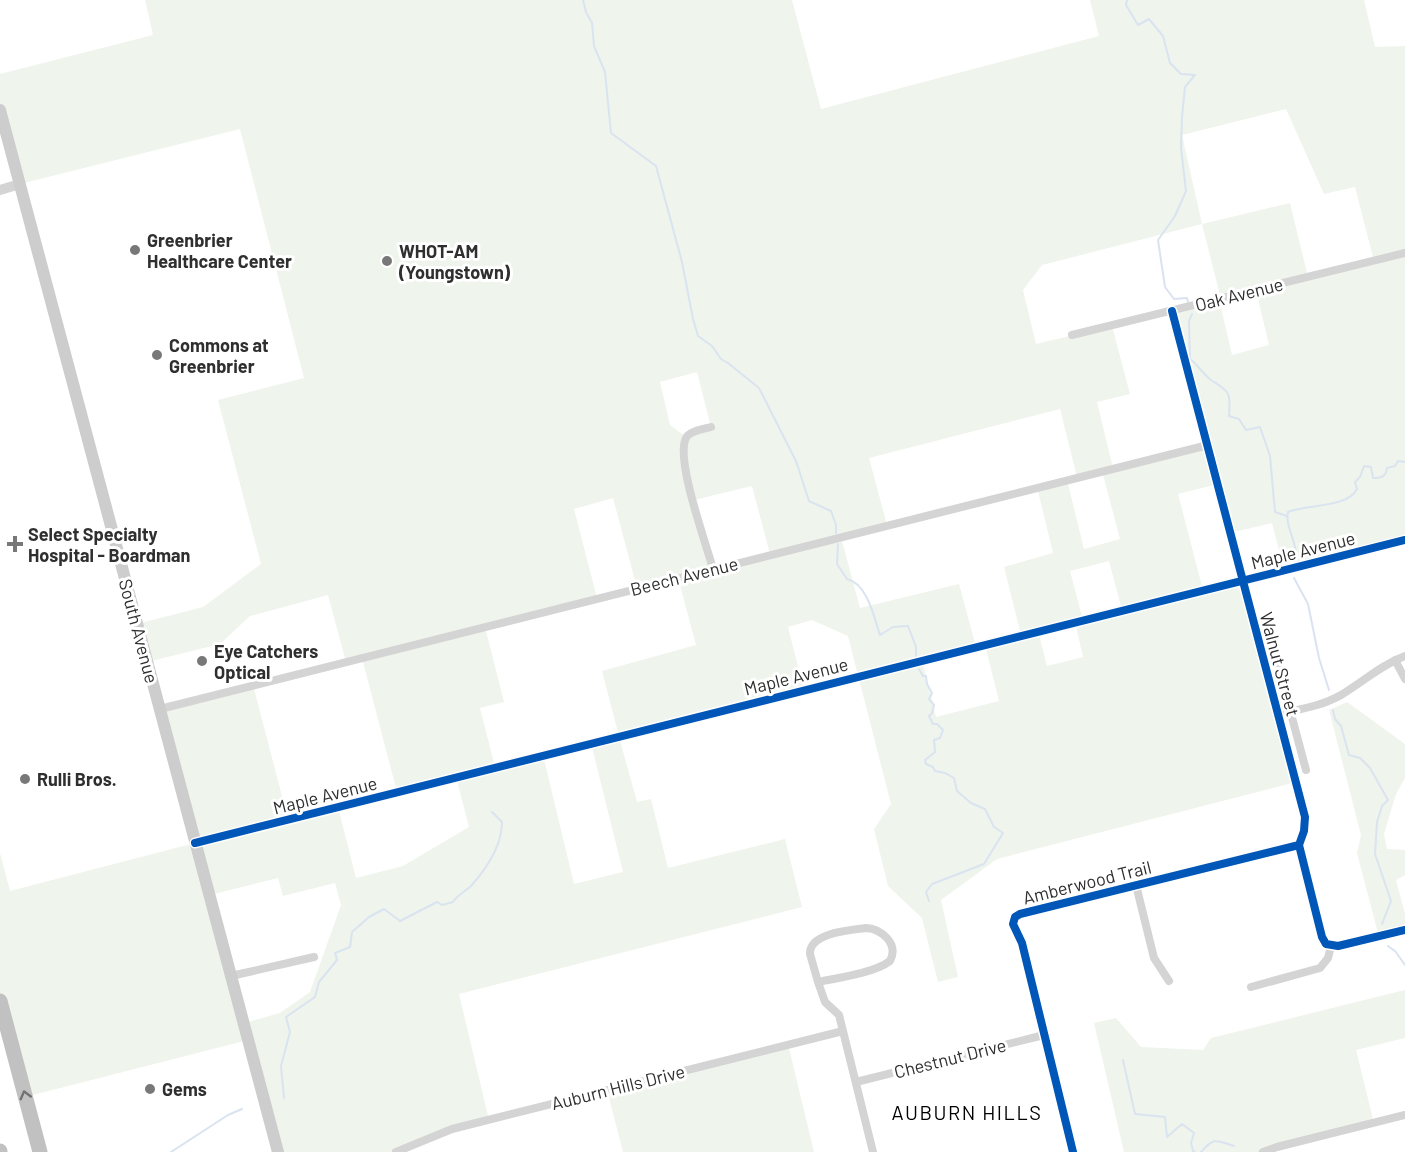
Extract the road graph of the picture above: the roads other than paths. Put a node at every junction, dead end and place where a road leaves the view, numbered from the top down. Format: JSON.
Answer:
{"nodes":[{"id":1,"x":0,"y":110,"type":"edge"},
{"id":2,"x":20,"y":184,"type":"junction"},
{"id":3,"x":0,"y":190,"type":"edge"},
{"id":4,"x":1405,"y":253,"type":"edge"},
{"id":5,"x":1172,"y":311,"type":"junction"},
{"id":6,"x":1072,"y":335,"type":"dead end"},
{"id":7,"x":711,"y":427,"type":"dead end"},
{"id":8,"x":1208,"y":445,"type":"junction"},
{"id":9,"x":1405,"y":540,"type":"edge"},
{"id":10,"x":713,"y":569,"type":"junction"},
{"id":11,"x":1243,"y":580,"type":"junction"},
{"id":12,"x":1266,"y":620,"type":"dead end"},
{"id":13,"x":1405,"y":656,"type":"edge"},
{"id":14,"x":1395,"y":660,"type":"junction"},
{"id":15,"x":1405,"y":679,"type":"edge"},
{"id":16,"x":160,"y":709,"type":"junction"},
{"id":17,"x":1291,"y":711,"type":"junction"},
{"id":18,"x":1279,"y":714,"type":"junction"},
{"id":19,"x":1306,"y":770,"type":"dead end"},
{"id":20,"x":195,"y":843,"type":"junction"},
{"id":21,"x":1299,"y":845,"type":"junction"},
{"id":22,"x":1136,"y":885,"type":"junction"},
{"id":23,"x":1405,"y":930,"type":"edge"},
{"id":24,"x":1331,"y":946,"type":"junction"},
{"id":25,"x":314,"y":957,"type":"dead end"},
{"id":26,"x":231,"y":976,"type":"junction"},
{"id":27,"x":1169,"y":981,"type":"dead end"},
{"id":28,"x":818,"y":982,"type":"junction"},
{"id":29,"x":1251,"y":987,"type":"dead end"},
{"id":30,"x":0,"y":1001,"type":"edge"},
{"id":31,"x":843,"y":1031,"type":"junction"},
{"id":32,"x":1044,"y":1035,"type":"junction"},
{"id":33,"x":856,"y":1082,"type":"junction"},
{"id":34,"x":1405,"y":1115,"type":"edge"},
{"id":35,"x":40,"y":1152,"type":"edge"},
{"id":36,"x":278,"y":1152,"type":"edge"},
{"id":37,"x":396,"y":1152,"type":"edge"},
{"id":38,"x":873,"y":1152,"type":"edge"},
{"id":39,"x":1073,"y":1152,"type":"edge"},
{"id":40,"x":1263,"y":1152,"type":"edge"}],
"edges":[{"from":1,"to":2,"type":"main road","name":"South Avenue"},
{"from":2,"to":3,"type":"street"},
{"from":2,"to":16,"type":"main road","name":"South Avenue"},
{"from":4,"to":5,"type":"street","name":"Oak Avenue"},
{"from":5,"to":6,"type":"street","name":"Oak Avenue"},
{"from":5,"to":8,"type":"street","name":"Walnut Street"},
{"from":7,"to":10,"type":"street"},
{"from":8,"to":10,"type":"street","name":"Beech Avenue"},
{"from":8,"to":11,"type":"street","name":"Walnut Street"},
{"from":9,"to":11,"type":"street","name":"Maple Avenue"},
{"from":10,"to":16,"type":"street","name":"Beech Avenue"},
{"from":11,"to":18,"type":"street","name":"Walnut Street"},
{"from":11,"to":20,"type":"street","name":"Maple Avenue"},
{"from":12,"to":17,"type":"street"},
{"from":13,"to":14,"type":"street"},
{"from":14,"to":15,"type":"street"},
{"from":14,"to":17,"type":"street"},
{"from":16,"to":20,"type":"main road","name":"South Avenue"},
{"from":17,"to":18,"type":"street"},
{"from":17,"to":19,"type":"street"},
{"from":18,"to":21,"type":"street","name":"Walnut Street"},
{"from":20,"to":26,"type":"main road","name":"South Avenue"},
{"from":21,"to":22,"type":"street","name":"Amberwood Trail"},
{"from":21,"to":24,"type":"street","name":"Walnut Street"},
{"from":22,"to":27,"type":"street"},
{"from":22,"to":32,"type":"street","name":"Amberwood Trail"},
{"from":23,"to":24,"type":"street"},
{"from":24,"to":29,"type":"street"},
{"from":25,"to":26,"type":"street"},
{"from":26,"to":36,"type":"main road","name":"South Avenue"},
{"from":28,"to":28,"type":"street"},
{"from":28,"to":31,"type":"street"},
{"from":35,"to":30,"type":"highway","one_way":true},
{"from":31,"to":33,"type":"street"},
{"from":31,"to":37,"type":"street","name":"Auburn Hills Drive"},
{"from":32,"to":33,"type":"street","name":"Chestnut Drive"},
{"from":32,"to":39,"type":"street","name":"Amberwood Trail"},
{"from":33,"to":38,"type":"street"},
{"from":34,"to":40,"type":"street"}]}
